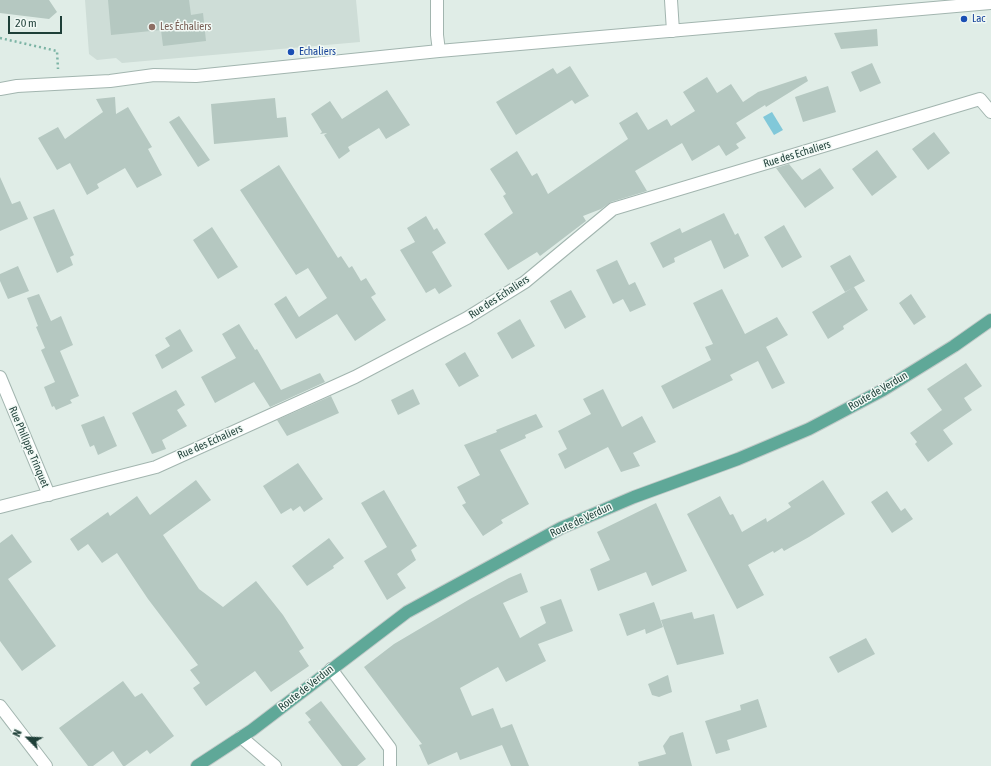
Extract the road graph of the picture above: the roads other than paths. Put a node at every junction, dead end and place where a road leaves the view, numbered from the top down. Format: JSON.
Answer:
{"nodes":[{"id":1,"x":437,"y":0,"type":"edge"},
{"id":2,"x":671,"y":0,"type":"edge"},
{"id":3,"x":991,"y":2,"type":"edge"},
{"id":4,"x":932,"y":3,"type":"edge"},
{"id":5,"x":673,"y":31,"type":"junction"},
{"id":6,"x":439,"y":51,"type":"junction"},
{"id":7,"x":0,"y":81,"type":"edge"},
{"id":8,"x":17,"y":86,"type":"junction"},
{"id":9,"x":0,"y":89,"type":"edge"},
{"id":10,"x":991,"y":112,"type":"edge"},
{"id":11,"x":991,"y":320,"type":"edge"},
{"id":12,"x":0,"y":377,"type":"edge"},
{"id":13,"x":50,"y":495,"type":"junction"},
{"id":14,"x":0,"y":507,"type":"edge"},
{"id":15,"x":331,"y":669,"type":"junction"},
{"id":16,"x":0,"y":706,"type":"edge"},
{"id":17,"x":242,"y":737,"type":"junction"},
{"id":18,"x":46,"y":766,"type":"edge"},
{"id":19,"x":197,"y":766,"type":"edge"},
{"id":20,"x":275,"y":766,"type":"edge"},
{"id":21,"x":390,"y":766,"type":"edge"}],
"edges":[{"from":1,"to":6,"type":"street"},
{"from":2,"to":5,"type":"street"},
{"from":3,"to":4,"type":"street"},
{"from":4,"to":5,"type":"street"},
{"from":5,"to":6,"type":"street"},
{"from":6,"to":8,"type":"street"},
{"from":7,"to":8,"type":"street"},
{"from":8,"to":9,"type":"street"},
{"from":10,"to":13,"type":"street","name":"Rue des Echaliers"},
{"from":11,"to":15,"type":"main road","name":"Route de Verdun"},
{"from":12,"to":13,"type":"street","name":"Rue Philippe Trinquet"},
{"from":13,"to":14,"type":"street","name":"Rue des Echaliers"},
{"from":15,"to":17,"type":"main road","name":"Route de Verdun"},
{"from":15,"to":21,"type":"street"},
{"from":16,"to":18,"type":"street"},
{"from":17,"to":19,"type":"main road","name":"Route de Verdun"},
{"from":17,"to":20,"type":"street"}]}
